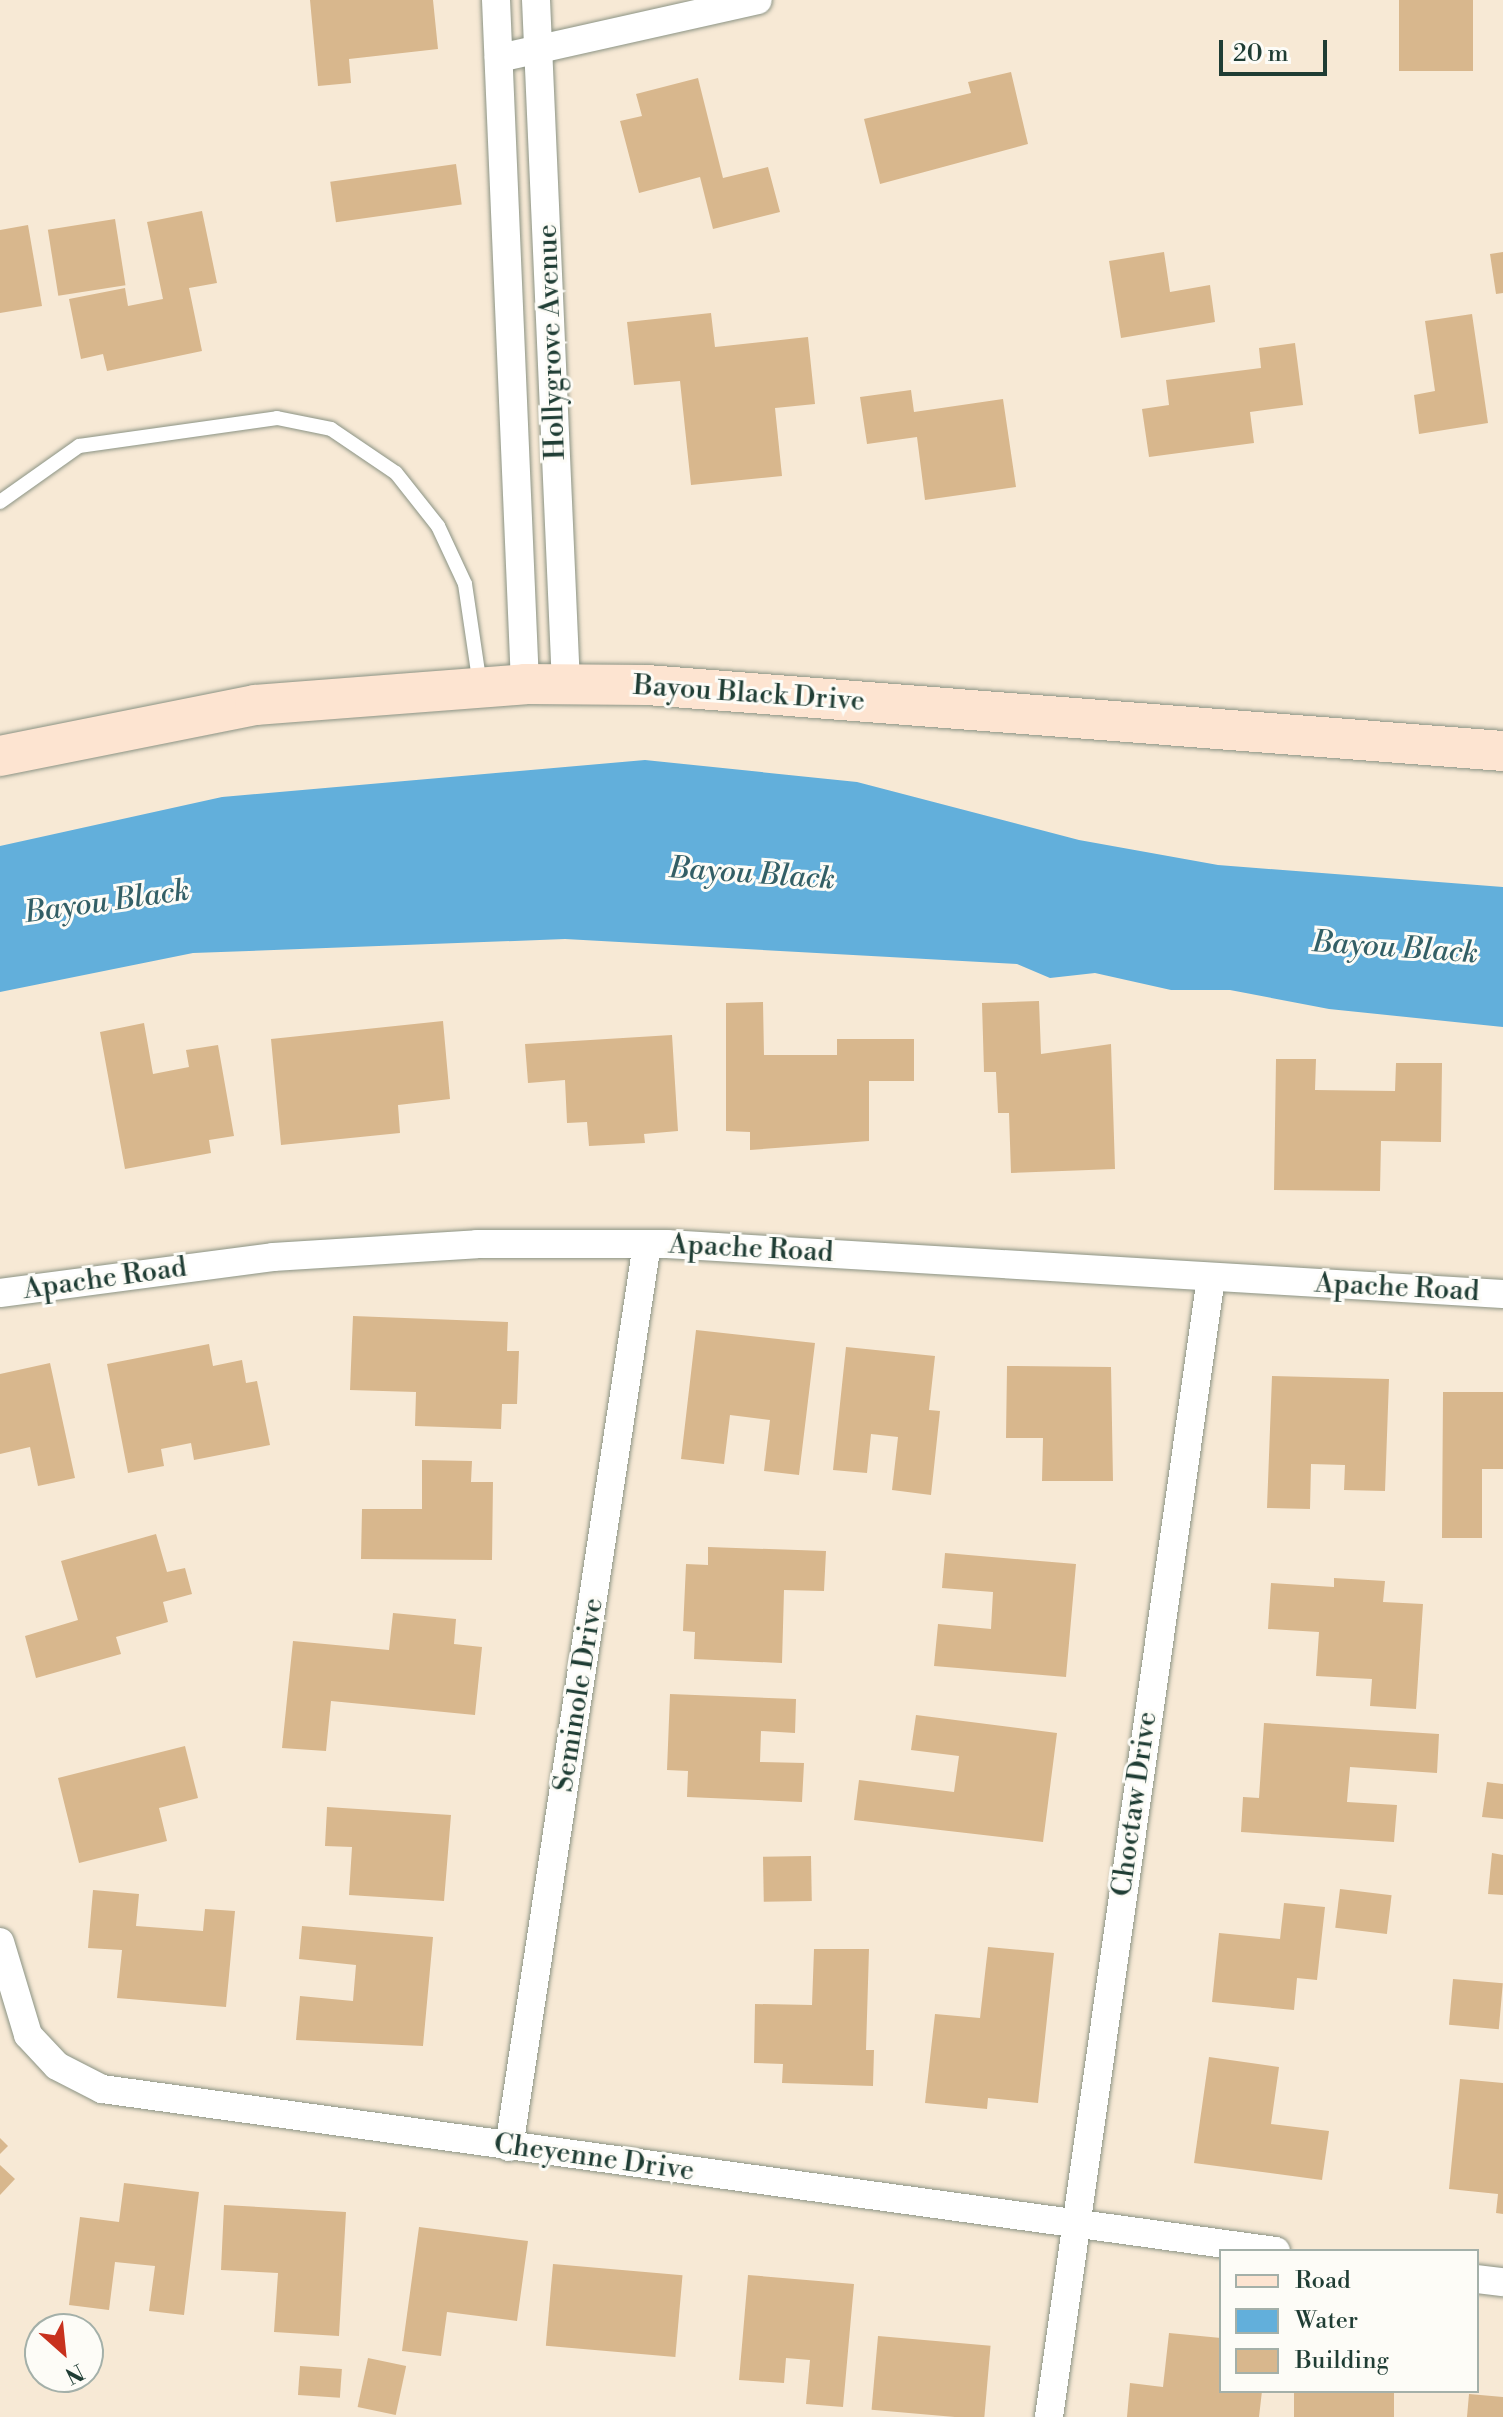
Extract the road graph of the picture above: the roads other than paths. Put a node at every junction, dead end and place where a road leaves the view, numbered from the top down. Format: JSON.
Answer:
{"nodes":[{"id":1,"x":496,"y":0,"type":"edge"},
{"id":2,"x":536,"y":0,"type":"edge"},
{"id":3,"x":758,"y":0,"type":"edge"},
{"id":4,"x":539,"y":49,"type":"junction"},
{"id":5,"x":499,"y":58,"type":"junction"},
{"id":6,"x":0,"y":502,"type":"edge"},
{"id":7,"x":525,"y":684,"type":"junction"},
{"id":8,"x":566,"y":685,"type":"junction"},
{"id":9,"x":480,"y":686,"type":"junction"},
{"id":10,"x":1503,"y":751,"type":"edge"},
{"id":11,"x":0,"y":756,"type":"edge"},
{"id":12,"x":647,"y":1244,"type":"junction"},
{"id":13,"x":1211,"y":1277,"type":"junction"},
{"id":14,"x":0,"y":1293,"type":"edge"},
{"id":15,"x":1503,"y":1294,"type":"edge"},
{"id":16,"x":0,"y":1942,"type":"edge"},
{"id":17,"x":509,"y":2147,"type":"junction"},
{"id":18,"x":1075,"y":2223,"type":"junction"},
{"id":19,"x":1262,"y":2249,"type":"edge"},
{"id":20,"x":1479,"y":2279,"type":"edge"},
{"id":21,"x":1503,"y":2282,"type":"edge"},
{"id":22,"x":1049,"y":2417,"type":"edge"}],
"edges":[{"from":1,"to":5,"type":"street","name":"Hollygrove Avenue"},
{"from":2,"to":4,"type":"street","name":"Hollygrove Avenue"},
{"from":3,"to":4,"type":"street"},
{"from":4,"to":5,"type":"street"},
{"from":4,"to":8,"type":"street","name":"Hollygrove Avenue"},
{"from":5,"to":7,"type":"street","name":"Hollygrove Avenue"},
{"from":6,"to":9,"type":"lane"},
{"from":7,"to":8,"type":"main road","name":"Bayou Black Drive"},
{"from":7,"to":9,"type":"main road","name":"Bayou Black Drive"},
{"from":8,"to":10,"type":"main road","name":"Bayou Black Drive"},
{"from":9,"to":11,"type":"main road","name":"Bayou Black Drive"},
{"from":12,"to":13,"type":"street","name":"Apache Road"},
{"from":12,"to":14,"type":"street","name":"Apache Road"},
{"from":12,"to":17,"type":"street","name":"Seminole Drive"},
{"from":13,"to":15,"type":"street","name":"Apache Road"},
{"from":13,"to":18,"type":"street","name":"Choctaw Drive"},
{"from":16,"to":17,"type":"street","name":"Cheyenne Drive"},
{"from":17,"to":18,"type":"street","name":"Cheyenne Drive"},
{"from":18,"to":19,"type":"street","name":"Cheyenne Drive"},
{"from":18,"to":22,"type":"street","name":"Choctaw Drive"},
{"from":20,"to":21,"type":"street"}]}
